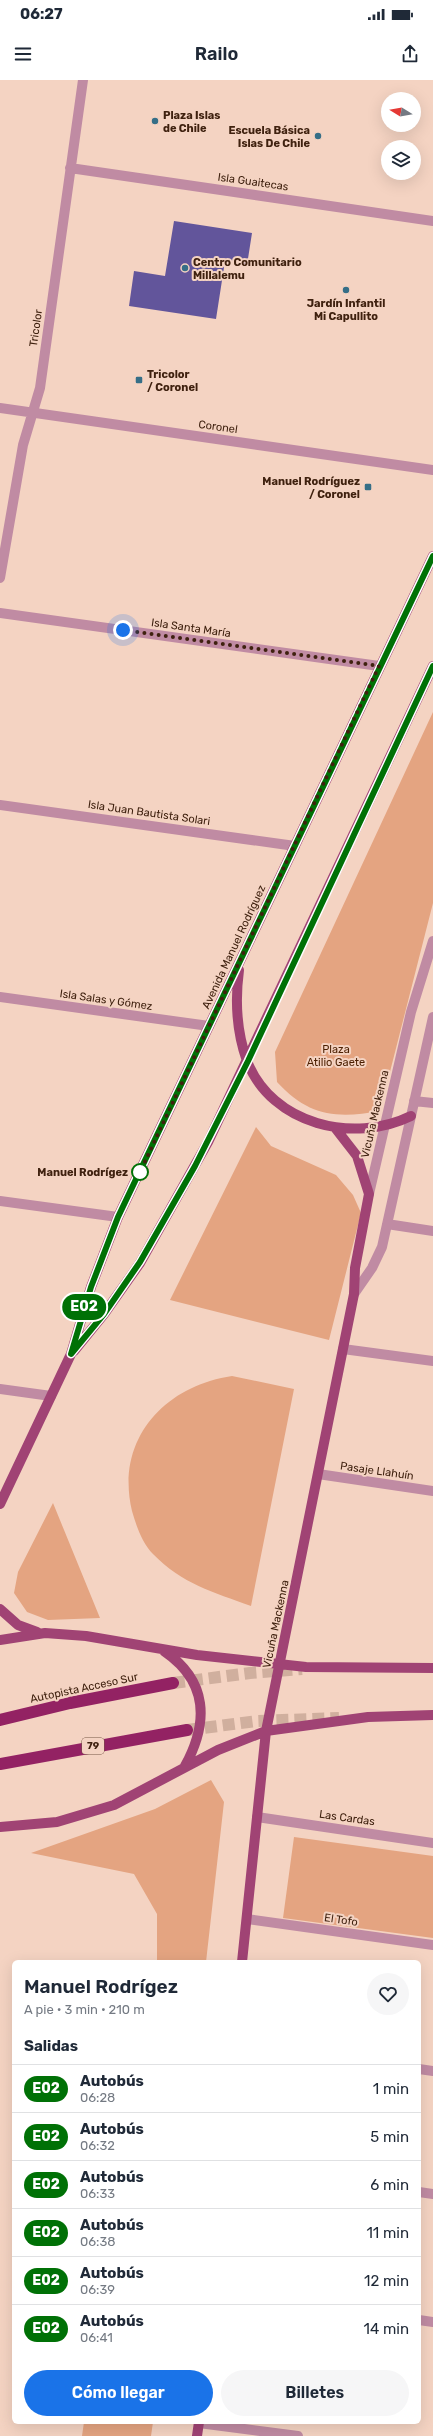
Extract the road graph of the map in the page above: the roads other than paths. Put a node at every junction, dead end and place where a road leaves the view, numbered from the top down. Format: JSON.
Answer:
{"nodes":[{"id":1,"x":83,"y":80,"type":"edge"},
{"id":2,"x":70,"y":168,"type":"junction"},
{"id":3,"x":433,"y":221,"type":"edge"},
{"id":4,"x":0,"y":408,"type":"edge"},
{"id":5,"x":32,"y":413,"type":"junction"},
{"id":6,"x":433,"y":470,"type":"edge"},
{"id":7,"x":433,"y":556,"type":"edge"},
{"id":8,"x":0,"y":578,"type":"edge"},
{"id":9,"x":0,"y":613,"type":"edge"},
{"id":10,"x":379,"y":666,"type":"junction"},
{"id":11,"x":433,"y":666,"type":"edge"},
{"id":12,"x":0,"y":805,"type":"edge"},
{"id":13,"x":295,"y":846,"type":"junction"},
{"id":14,"x":433,"y":942,"type":"edge"},
{"id":15,"x":241,"y":960,"type":"junction"},
{"id":16,"x":0,"y":997,"type":"edge"},
{"id":17,"x":433,"y":1017,"type":"edge"},
{"id":18,"x":209,"y":1026,"type":"junction"},
{"id":19,"x":248,"y":1061,"type":"junction"},
{"id":20,"x":414,"y":1101,"type":"junction"},
{"id":21,"x":433,"y":1104,"type":"edge"},
{"id":22,"x":411,"y":1116,"type":"junction"},
{"id":23,"x":384,"y":1127,"type":"junction"},
{"id":24,"x":336,"y":1129,"type":"junction"},
{"id":25,"x":369,"y":1194,"type":"junction"},
{"id":26,"x":0,"y":1201,"type":"edge"},
{"id":27,"x":118,"y":1217,"type":"junction"},
{"id":28,"x":387,"y":1224,"type":"junction"},
{"id":29,"x":433,"y":1231,"type":"edge"},
{"id":30,"x":354,"y":1294,"type":"junction"},
{"id":31,"x":343,"y":1349,"type":"junction"},
{"id":32,"x":71,"y":1354,"type":"junction"},
{"id":33,"x":433,"y":1361,"type":"edge"},
{"id":34,"x":0,"y":1389,"type":"edge"},
{"id":35,"x":51,"y":1396,"type":"junction"},
{"id":36,"x":318,"y":1474,"type":"junction"},
{"id":37,"x":433,"y":1491,"type":"edge"},
{"id":38,"x":0,"y":1504,"type":"edge"},
{"id":39,"x":0,"y":1609,"type":"edge"},
{"id":40,"x":45,"y":1634,"type":"junction"},
{"id":41,"x":0,"y":1640,"type":"edge"},
{"id":42,"x":163,"y":1649,"type":"junction"},
{"id":43,"x":280,"y":1665,"type":"junction"},
{"id":44,"x":433,"y":1668,"type":"edge"},
{"id":45,"x":173,"y":1683,"type":"tunnel mouth"},
{"id":46,"x":433,"y":1715,"type":"edge"},
{"id":47,"x":0,"y":1720,"type":"edge"},
{"id":48,"x":187,"y":1730,"type":"tunnel mouth"},
{"id":49,"x":266,"y":1731,"type":"junction"},
{"id":50,"x":0,"y":1764,"type":"edge"},
{"id":51,"x":185,"y":1766,"type":"junction"},
{"id":52,"x":257,"y":1817,"type":"junction"},
{"id":53,"x":0,"y":1827,"type":"edge"},
{"id":54,"x":433,"y":1843,"type":"edge"},
{"id":55,"x":247,"y":1918,"type":"junction"},
{"id":56,"x":433,"y":1945,"type":"edge"},
{"id":57,"x":242,"y":1960,"type":"edge"},
{"id":58,"x":421,"y":2069,"type":"edge"},
{"id":59,"x":433,"y":2071,"type":"edge"},
{"id":60,"x":421,"y":2192,"type":"edge"},
{"id":61,"x":433,"y":2194,"type":"edge"},
{"id":62,"x":421,"y":2320,"type":"edge"},
{"id":63,"x":433,"y":2322,"type":"edge"},
{"id":64,"x":199,"y":2424,"type":"edge"},
{"id":65,"x":213,"y":2424,"type":"edge"},
{"id":66,"x":197,"y":2436,"type":"edge"},
{"id":67,"x":298,"y":2436,"type":"edge"}],
"edges":[{"from":1,"to":2,"type":"street","name":"Tricolor"},
{"from":2,"to":3,"type":"street","name":"Isla Guaitecas"},
{"from":2,"to":5,"type":"street","name":"Tricolor"},
{"from":4,"to":5,"type":"street","name":"Coronel"},
{"from":5,"to":6,"type":"street","name":"Coronel"},
{"from":5,"to":8,"type":"street","name":"Tricolor"},
{"from":7,"to":10,"type":"main road","name":"Avenida Manuel Rodríguez"},
{"from":9,"to":10,"type":"street","name":"Isla Santa María"},
{"from":10,"to":13,"type":"main road","name":"Avenida Manuel Rodríguez"},
{"from":11,"to":19,"type":"main road","name":"Avenida Manuel Rodríguez"},
{"from":12,"to":13,"type":"street","name":"Isla Juan Bautista Solari"},
{"from":13,"to":15,"type":"main road","name":"Avenida Manuel Rodríguez"},
{"from":14,"to":23,"type":"street","name":"Vicuña Mackenna"},
{"from":15,"to":18,"type":"main road","name":"Avenida Manuel Rodríguez"},
{"from":15,"to":19,"type":"main road"},
{"from":16,"to":18,"type":"street","name":"Isla Salas y Gómez"},
{"from":17,"to":20,"type":"street","name":"Vicuña Mackenna"},
{"from":18,"to":27,"type":"main road","name":"Avenida Manuel Rodríguez"},
{"from":19,"to":24,"type":"main road"},
{"from":19,"to":32,"type":"main road","name":"Avenida Manuel Rodríguez"},
{"from":20,"to":21,"type":"street"},
{"from":20,"to":22,"type":"street","name":"Vicuña Mackenna"},
{"from":22,"to":23,"type":"main road"},
{"from":22,"to":28,"type":"street","name":"Vicuña Mackenna"},
{"from":23,"to":24,"type":"main road"},
{"from":23,"to":25,"type":"street","name":"Vicuña Mackenna"},
{"from":24,"to":25,"type":"main road"},
{"from":25,"to":30,"type":"main road","name":"Vicuña Mackenna"},
{"from":26,"to":27,"type":"street"},
{"from":27,"to":32,"type":"main road","name":"Avenida Manuel Rodríguez"},
{"from":28,"to":29,"type":"street"},
{"from":28,"to":30,"type":"street","name":"Vicuña Mackenna"},
{"from":30,"to":31,"type":"main road","name":"Vicuña Mackenna"},
{"from":31,"to":33,"type":"street"},
{"from":31,"to":36,"type":"main road","name":"Vicuña Mackenna"},
{"from":32,"to":35,"type":"main road","name":"Avenida Manuel Rodríguez"},
{"from":34,"to":35,"type":"street"},
{"from":35,"to":38,"type":"main road","name":"Avenida Manuel Rodríguez"},
{"from":36,"to":37,"type":"street","name":"Pasaje Llahuín"},
{"from":36,"to":43,"type":"main road","name":"Vicuña Mackenna"},
{"from":39,"to":40,"type":"main road"},
{"from":40,"to":41,"type":"main road"},
{"from":40,"to":42,"type":"main road"},
{"from":42,"to":43,"type":"main road"},
{"from":42,"to":51,"type":"main road"},
{"from":43,"to":44,"type":"main road"},
{"from":43,"to":49,"type":"main road","name":"Vicuña Mackenna"},
{"from":45,"to":47,"type":"highway","name":"Autopista Acceso Sur"},
{"from":46,"to":49,"type":"main road"},
{"from":48,"to":50,"type":"highway","number":"79"},
{"from":49,"to":51,"type":"main road"},
{"from":49,"to":52,"type":"main road","name":"Vicuña Mackenna"},
{"from":51,"to":53,"type":"main road"},
{"from":52,"to":54,"type":"street","name":"Las Cardas"},
{"from":52,"to":55,"type":"main road","name":"Vicuña Mackenna"},
{"from":55,"to":56,"type":"street","name":"El Tofo"},
{"from":55,"to":57,"type":"main road","name":"Vicuña Mackenna"},
{"from":58,"to":59,"type":"street"},
{"from":60,"to":61,"type":"street"},
{"from":62,"to":63,"type":"street"},
{"from":64,"to":66,"type":"main road"},
{"from":65,"to":67,"type":"street"}]}
